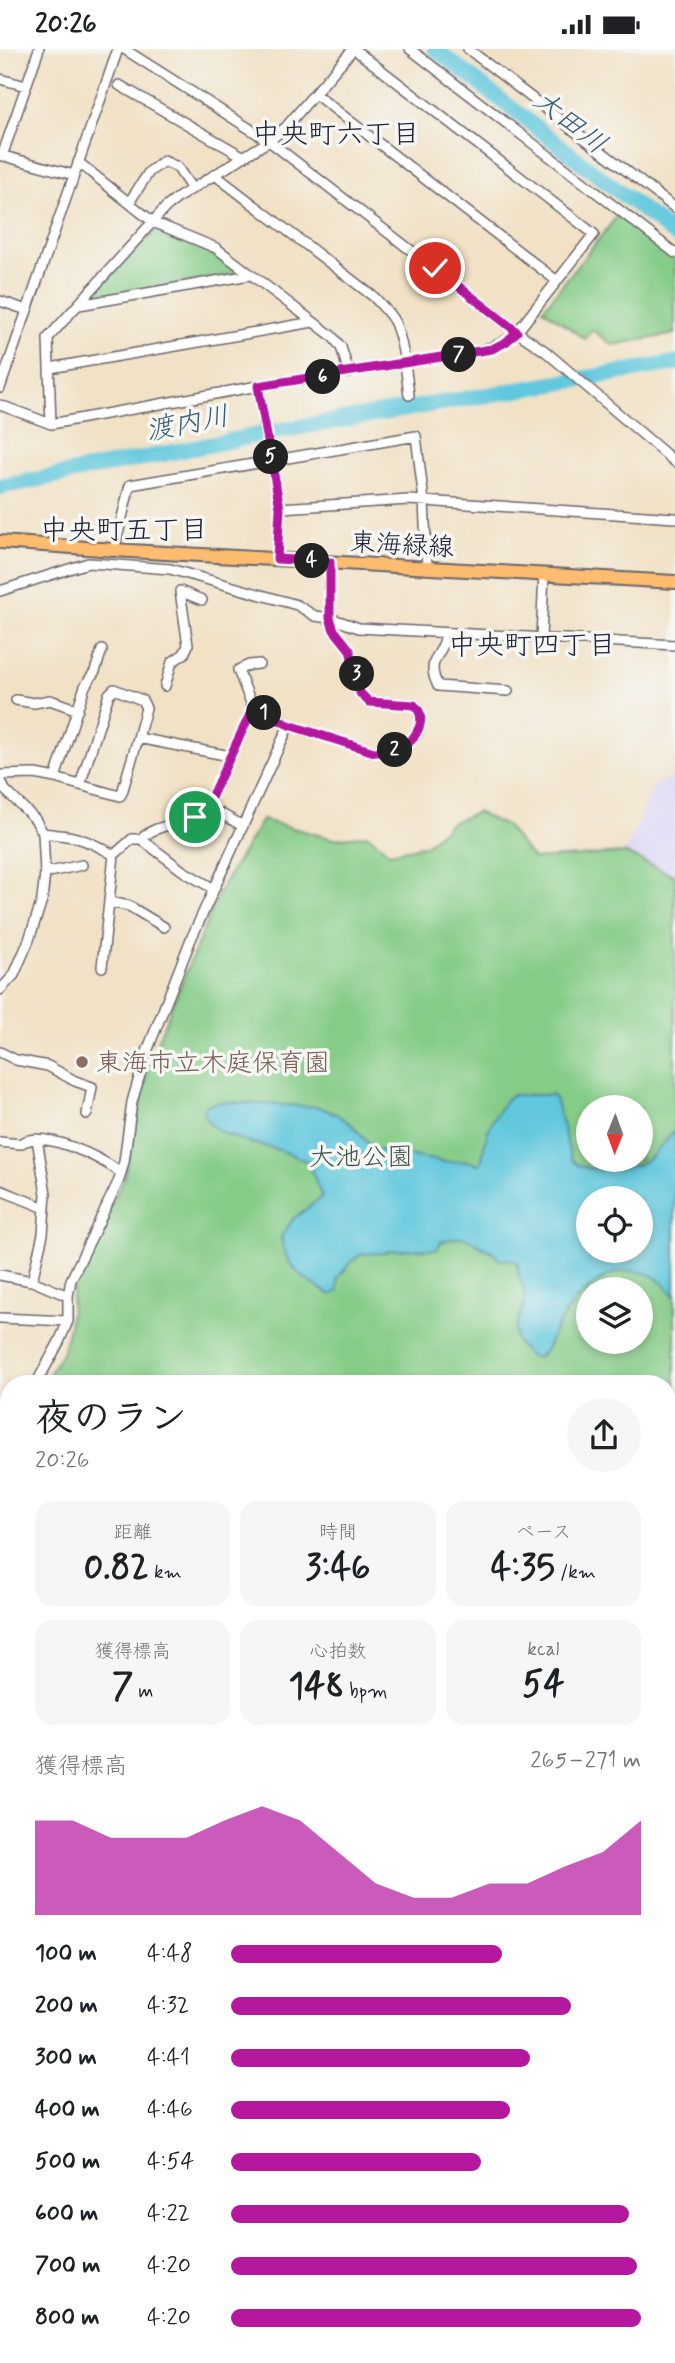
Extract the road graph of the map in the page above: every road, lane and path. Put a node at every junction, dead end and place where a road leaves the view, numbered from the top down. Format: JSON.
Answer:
{"nodes":[{"id":1,"x":39,"y":49,"type":"edge"},
{"id":2,"x":118,"y":49,"type":"edge"},
{"id":3,"x":124,"y":49,"type":"edge"},
{"id":4,"x":354,"y":49,"type":"edge"},
{"id":5,"x":411,"y":49,"type":"edge"},
{"id":6,"x":468,"y":49,"type":"edge"},
{"id":7,"x":0,"y":79,"type":"edge"},
{"id":8,"x":119,"y":85,"type":"dead end"},
{"id":9,"x":26,"y":86,"type":"junction"},
{"id":10,"x":315,"y":94,"type":"junction"},
{"id":11,"x":269,"y":141,"type":"junction"},
{"id":12,"x":1,"y":155,"type":"edge"},
{"id":13,"x":244,"y":157,"type":"junction"},
{"id":14,"x":78,"y":162,"type":"junction"},
{"id":15,"x":74,"y":175,"type":"junction"},
{"id":16,"x":215,"y":175,"type":"junction"},
{"id":17,"x":192,"y":189,"type":"junction"},
{"id":18,"x":130,"y":201,"type":"junction"},
{"id":19,"x":675,"y":208,"type":"edge"},
{"id":20,"x":153,"y":222,"type":"junction"},
{"id":21,"x":675,"y":253,"type":"edge"},
{"id":22,"x":250,"y":275,"type":"junction"},
{"id":23,"x":557,"y":281,"type":"junction"},
{"id":24,"x":0,"y":302,"type":"edge"},
{"id":25,"x":79,"y":305,"type":"junction"},
{"id":26,"x":27,"y":310,"type":"junction"},
{"id":27,"x":313,"y":322,"type":"junction"},
{"id":28,"x":517,"y":332,"type":"junction"},
{"id":29,"x":404,"y":364,"type":"junction"},
{"id":30,"x":50,"y":368,"type":"junction"},
{"id":31,"x":349,"y":373,"type":"junction"},
{"id":32,"x":258,"y":386,"type":"junction"},
{"id":33,"x":0,"y":388,"type":"edge"},
{"id":34,"x":409,"y":395,"type":"dead end"},
{"id":35,"x":0,"y":405,"type":"edge"},
{"id":36,"x":51,"y":424,"type":"junction"},
{"id":37,"x":271,"y":458,"type":"junction"},
{"id":38,"x":675,"y":462,"type":"edge"},
{"id":39,"x":424,"y":501,"type":"junction"},
{"id":40,"x":280,"y":508,"type":"junction"},
{"id":41,"x":675,"y":518,"type":"edge"},
{"id":42,"x":0,"y":542,"type":"edge"},
{"id":43,"x":114,"y":550,"type":"junction"},
{"id":44,"x":277,"y":559,"type":"junction"},
{"id":45,"x":330,"y":562,"type":"junction"},
{"id":46,"x":427,"y":567,"type":"junction"},
{"id":47,"x":179,"y":571,"type":"junction"},
{"id":48,"x":544,"y":574,"type":"junction"},
{"id":49,"x":675,"y":582,"type":"edge"},
{"id":50,"x":0,"y":591,"type":"edge"},
{"id":51,"x":180,"y":591,"type":"junction"},
{"id":52,"x":202,"y":600,"type":"dead end"},
{"id":53,"x":330,"y":618,"type":"junction"},
{"id":54,"x":446,"y":634,"type":"junction"},
{"id":55,"x":541,"y":638,"type":"junction"},
{"id":56,"x":675,"y":645,"type":"edge"},
{"id":57,"x":102,"y":650,"type":"dead end"},
{"id":58,"x":259,"y":664,"type":"dead end"},
{"id":59,"x":165,"y":687,"type":"dead end"},
{"id":60,"x":508,"y":691,"type":"dead end"},
{"id":61,"x":16,"y":700,"type":"dead end"},
{"id":62,"x":253,"y":708,"type":"junction"},
{"id":63,"x":78,"y":710,"type":"junction"},
{"id":64,"x":289,"y":725,"type":"junction"},
{"id":65,"x":138,"y":739,"type":"junction"},
{"id":66,"x":230,"y":756,"type":"junction"},
{"id":67,"x":0,"y":777,"type":"edge"},
{"id":68,"x":55,"y":778,"type":"junction"},
{"id":69,"x":80,"y":785,"type":"junction"},
{"id":70,"x":207,"y":806,"type":"junction"},
{"id":71,"x":243,"y":825,"type":"junction"},
{"id":72,"x":43,"y":832,"type":"junction"},
{"id":73,"x":141,"y":839,"type":"junction"},
{"id":74,"x":114,"y":855,"type":"junction"},
{"id":75,"x":82,"y":865,"type":"dead end"},
{"id":76,"x":45,"y":873,"type":"junction"},
{"id":77,"x":214,"y":889,"type":"junction"},
{"id":78,"x":109,"y":902,"type":"junction"},
{"id":79,"x":164,"y":927,"type":"dead end"},
{"id":80,"x":102,"y":967,"type":"dead end"},
{"id":81,"x":0,"y":990,"type":"edge"},
{"id":82,"x":0,"y":1052,"type":"edge"},
{"id":83,"x":87,"y":1114,"type":"dead end"},
{"id":84,"x":37,"y":1139,"type":"junction"},
{"id":85,"x":0,"y":1142,"type":"edge"},
{"id":86,"x":121,"y":1173,"type":"junction"},
{"id":87,"x":0,"y":1189,"type":"edge"},
{"id":88,"x":45,"y":1208,"type":"junction"},
{"id":89,"x":0,"y":1275,"type":"edge"},
{"id":90,"x":32,"y":1281,"type":"junction"},
{"id":91,"x":68,"y":1296,"type":"junction"},
{"id":92,"x":0,"y":1318,"type":"edge"},
{"id":93,"x":68,"y":1321,"type":"junction"},
{"id":94,"x":41,"y":1375,"type":"edge"}],
"edges":[{"from":1,"to":9,"type":"street"},
{"from":2,"to":14,"type":"street"},
{"from":3,"to":11,"type":"street"},
{"from":4,"to":10,"type":"street"},
{"from":4,"to":23,"type":"street"},
{"from":5,"to":21,"type":"street"},
{"from":6,"to":19,"type":"street"},
{"from":7,"to":9,"type":"street"},
{"from":8,"to":13,"type":"street"},
{"from":9,"to":12,"type":"street"},
{"from":10,"to":11,"type":"street"},
{"from":10,"to":23,"type":"street"},
{"from":11,"to":13,"type":"street"},
{"from":11,"to":28,"type":"street"},
{"from":12,"to":15,"type":"street"},
{"from":13,"to":16,"type":"street"},
{"from":14,"to":15,"type":"street"},
{"from":14,"to":18,"type":"street"},
{"from":15,"to":26,"type":"street"},
{"from":16,"to":17,"type":"street"},
{"from":16,"to":29,"type":"street"},
{"from":17,"to":18,"type":"street"},
{"from":17,"to":20,"type":"street"},
{"from":18,"to":20,"type":"street"},
{"from":20,"to":22,"type":"street"},
{"from":20,"to":25,"type":"street"},
{"from":22,"to":25,"type":"street"},
{"from":22,"to":27,"type":"street"},
{"from":23,"to":28,"type":"street"},
{"from":24,"to":26,"type":"street"},
{"from":25,"to":30,"type":"street"},
{"from":26,"to":33,"type":"street"},
{"from":27,"to":30,"type":"street"},
{"from":27,"to":31,"type":"street"},
{"from":28,"to":29,"type":"street"},
{"from":28,"to":38,"type":"street"},
{"from":29,"to":31,"type":"street"},
{"from":29,"to":34,"type":"street"},
{"from":30,"to":36,"type":"street"},
{"from":31,"to":32,"type":"street"},
{"from":32,"to":36,"type":"street"},
{"from":32,"to":37,"type":"street"},
{"from":35,"to":36,"type":"street"},
{"from":37,"to":39,"type":"street"},
{"from":37,"to":40,"type":"street"},
{"from":37,"to":43,"type":"street"},
{"from":39,"to":40,"type":"street"},
{"from":39,"to":41,"type":"street"},
{"from":39,"to":46,"type":"street"},
{"from":40,"to":44,"type":"street"},
{"from":42,"to":43,"type":"main road","name":"東海緑線"},
{"from":43,"to":44,"type":"main road","name":"東海緑線"},
{"from":44,"to":45,"type":"main road","name":"東海緑線"},
{"from":45,"to":46,"type":"main road","name":"東海緑線"},
{"from":45,"to":53,"type":"street"},
{"from":46,"to":48,"type":"main road","name":"東海緑線"},
{"from":47,"to":50,"type":"street"},
{"from":47,"to":51,"type":"street"},
{"from":47,"to":53,"type":"street"},
{"from":48,"to":49,"type":"main road","name":"東海緑線"},
{"from":48,"to":55,"type":"street"},
{"from":51,"to":52,"type":"street"},
{"from":51,"to":59,"type":"street"},
{"from":53,"to":54,"type":"street"},
{"from":53,"to":64,"type":"street"},
{"from":54,"to":55,"type":"street"},
{"from":54,"to":60,"type":"street"},
{"from":55,"to":56,"type":"street"},
{"from":57,"to":63,"type":"street"},
{"from":58,"to":62,"type":"street"},
{"from":61,"to":63,"type":"street"},
{"from":62,"to":64,"type":"street"},
{"from":62,"to":66,"type":"street"},
{"from":63,"to":68,"type":"street"},
{"from":64,"to":71,"type":"street"},
{"from":65,"to":66,"type":"street"},
{"from":65,"to":69,"type":"street"},
{"from":65,"to":69,"type":"street"},
{"from":66,"to":70,"type":"street"},
{"from":67,"to":68,"type":"street"},
{"from":67,"to":72,"type":"street"},
{"from":68,"to":69,"type":"street"},
{"from":70,"to":71,"type":"street"},
{"from":70,"to":73,"type":"street"},
{"from":71,"to":77,"type":"street"},
{"from":72,"to":74,"type":"street"},
{"from":72,"to":76,"type":"street"},
{"from":73,"to":74,"type":"street"},
{"from":73,"to":77,"type":"street"},
{"from":74,"to":78,"type":"street"},
{"from":75,"to":76,"type":"street"},
{"from":76,"to":81,"type":"street"},
{"from":77,"to":86,"type":"street"},
{"from":78,"to":79,"type":"street"},
{"from":78,"to":80,"type":"street"},
{"from":82,"to":83,"type":"street"},
{"from":84,"to":85,"type":"street"},
{"from":84,"to":86,"type":"street"},
{"from":84,"to":88,"type":"street"},
{"from":86,"to":91,"type":"street"},
{"from":87,"to":88,"type":"street"},
{"from":88,"to":90,"type":"street"},
{"from":89,"to":90,"type":"street"},
{"from":90,"to":91,"type":"street"},
{"from":91,"to":93,"type":"street"},
{"from":92,"to":93,"type":"street"},
{"from":93,"to":94,"type":"street"}]}
